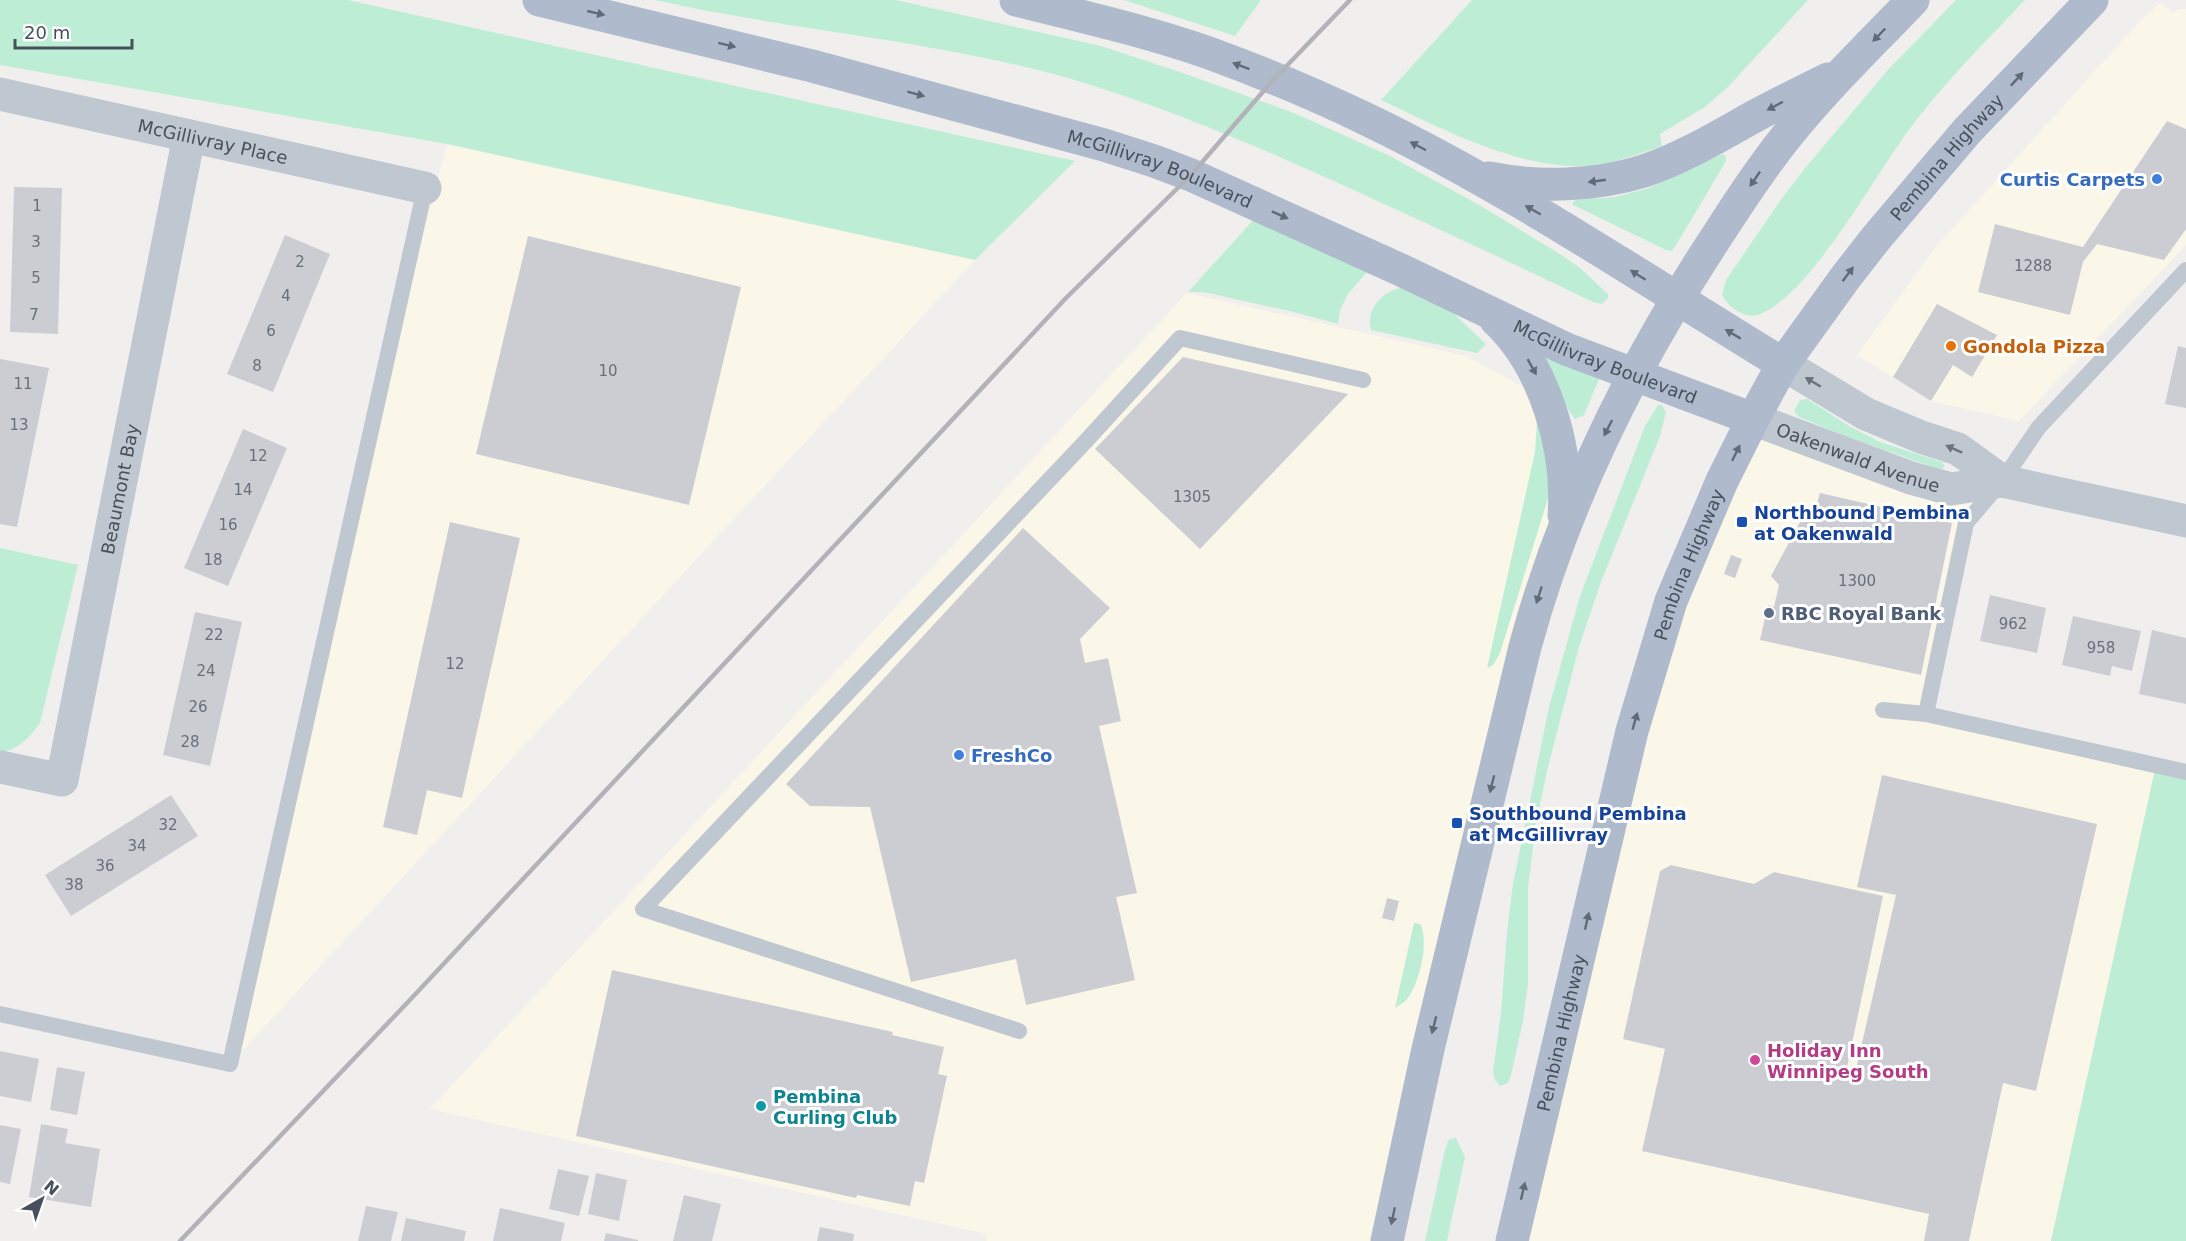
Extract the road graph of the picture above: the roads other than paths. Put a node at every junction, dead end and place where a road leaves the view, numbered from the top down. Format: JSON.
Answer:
{"nodes":[{"id":1,"x":539,"y":0,"type":"edge"},
{"id":2,"x":1016,"y":0,"type":"edge"},
{"id":3,"x":1913,"y":0,"type":"edge"},
{"id":4,"x":2092,"y":0,"type":"edge"},
{"id":5,"x":1846,"y":70,"type":"junction"},
{"id":6,"x":0,"y":94,"type":"edge"},
{"id":7,"x":189,"y":136,"type":"junction"},
{"id":8,"x":1470,"y":174,"type":"junction"},
{"id":9,"x":425,"y":188,"type":"joint"},
{"id":10,"x":2186,"y":270,"type":"edge"},
{"id":11,"x":1676,"y":299,"type":"junction"},
{"id":12,"x":1482,"y":310,"type":"junction"},
{"id":13,"x":1783,"y":364,"type":"junction"},
{"id":14,"x":1635,"y":376,"type":"junction"},
{"id":15,"x":1363,"y":380,"type":"dead end"},
{"id":16,"x":1753,"y":419,"type":"junction"},
{"id":17,"x":2002,"y":481,"type":"junction"},
{"id":18,"x":2186,"y":521,"type":"edge"},
{"id":19,"x":1559,"y":540,"type":"junction"},
{"id":20,"x":1883,"y":710,"type":"dead end"},
{"id":21,"x":1926,"y":714,"type":"junction"},
{"id":22,"x":0,"y":767,"type":"edge"},
{"id":23,"x":2186,"y":772,"type":"edge"},
{"id":24,"x":0,"y":1014,"type":"edge"},
{"id":25,"x":1019,"y":1031,"type":"dead end"},
{"id":26,"x":1387,"y":1241,"type":"edge"},
{"id":27,"x":1512,"y":1241,"type":"edge"}],
"edges":[{"from":1,"to":12,"type":"main road","name":"McGillivray Boulevard","one_way":true},
{"from":8,"to":2,"type":"main road","one_way":true},
{"from":3,"to":5,"type":"main road","one_way":true},
{"from":13,"to":4,"type":"main road","name":"Pembina Highway","one_way":true},
{"from":5,"to":8,"type":"main road","one_way":true},
{"from":5,"to":11,"type":"main road","one_way":true},
{"from":6,"to":7,"type":"street","name":"McGillivray Place"},
{"from":7,"to":9,"type":"street","name":"McGillivray Place"},
{"from":7,"to":22,"type":"street","name":"Beaumont Bay"},
{"from":11,"to":8,"type":"main road","one_way":true},
{"from":9,"to":24,"type":"lane"},
{"from":10,"to":17,"type":"lane"},
{"from":13,"to":11,"type":"main road","one_way":true},
{"from":11,"to":14,"type":"main road"},
{"from":12,"to":14,"type":"main road","name":"McGillivray Boulevard"},
{"from":12,"to":19,"type":"main road","one_way":true},
{"from":13,"to":16,"type":"main road","name":"Pembina Highway"},
{"from":17,"to":13,"type":"street","name":"Oakenwald Avenue","one_way":true},
{"from":14,"to":16,"type":"main road","name":"McGillivray Boulevard"},
{"from":14,"to":19,"type":"main road","one_way":true},
{"from":15,"to":25,"type":"lane"},
{"from":16,"to":17,"type":"street","name":"Oakenwald Avenue"},
{"from":27,"to":16,"type":"main road","name":"Pembina Highway","one_way":true},
{"from":17,"to":18,"type":"street","name":"Oakenwald Avenue"},
{"from":17,"to":21,"type":"lane"},
{"from":19,"to":26,"type":"main road","one_way":true},
{"from":20,"to":21,"type":"lane"},
{"from":21,"to":23,"type":"lane"}]}
